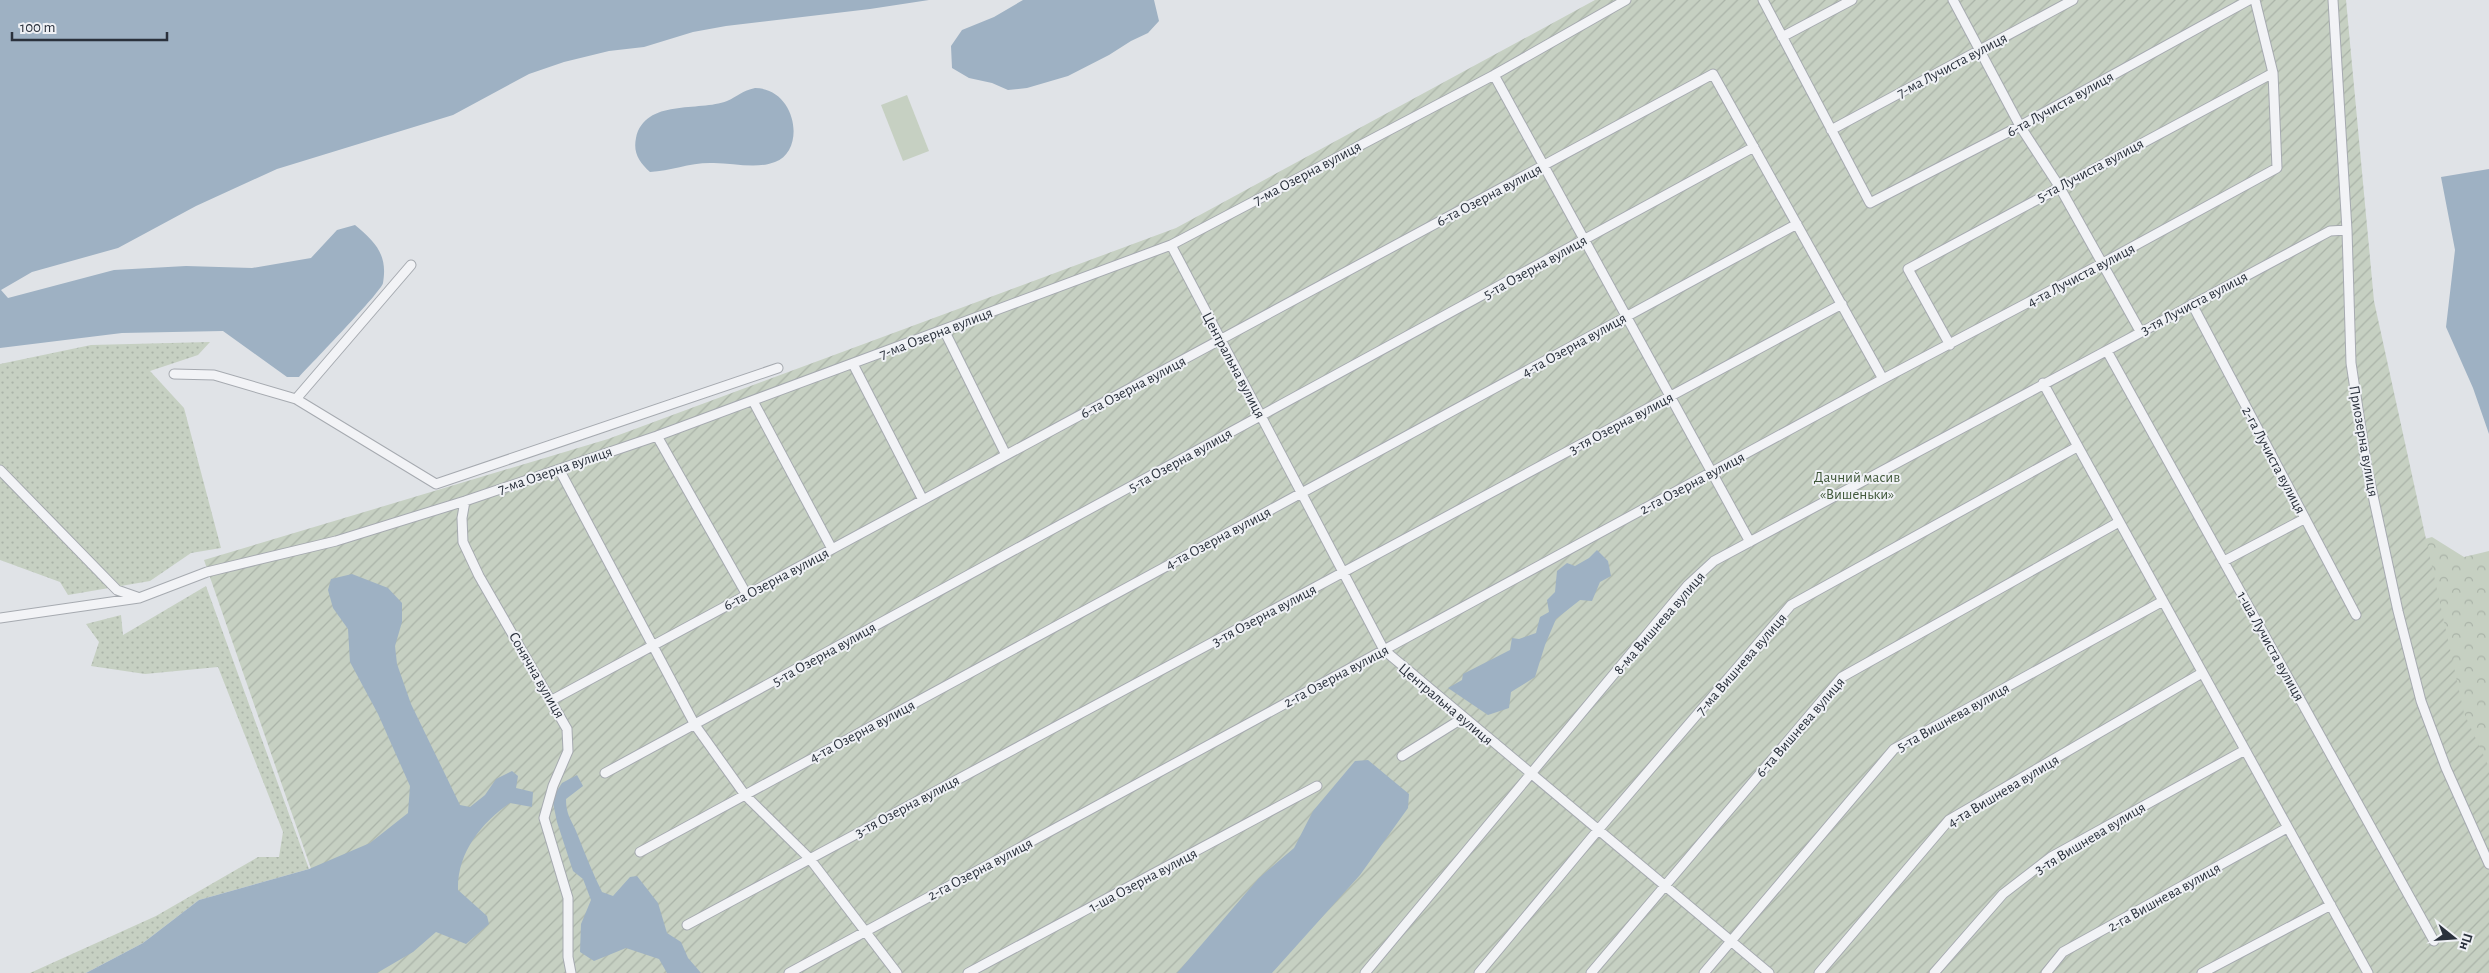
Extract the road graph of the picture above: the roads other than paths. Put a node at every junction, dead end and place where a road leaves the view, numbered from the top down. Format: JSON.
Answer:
{"nodes":[{"id":1,"x":1626,"y":0,"type":"edge"},
{"id":2,"x":1763,"y":0,"type":"edge"},
{"id":3,"x":1852,"y":0,"type":"edge"},
{"id":4,"x":1953,"y":0,"type":"edge"},
{"id":5,"x":2073,"y":0,"type":"edge"},
{"id":6,"x":2249,"y":0,"type":"edge"},
{"id":7,"x":2255,"y":0,"type":"edge"},
{"id":8,"x":2332,"y":0,"type":"edge"},
{"id":9,"x":1782,"y":37,"type":"junction"},
{"id":10,"x":1980,"y":50,"type":"junction"},
{"id":11,"x":2273,"y":73,"type":"junction"},
{"id":12,"x":1494,"y":75,"type":"junction"},
{"id":13,"x":2020,"y":126,"type":"junction"},
{"id":14,"x":1831,"y":130,"type":"junction"},
{"id":15,"x":1754,"y":147,"type":"junction"},
{"id":16,"x":1544,"y":165,"type":"junction"},
{"id":17,"x":2059,"y":186,"type":"junction"},
{"id":18,"x":1797,"y":224,"type":"junction"},
{"id":19,"x":2347,"y":230,"type":"junction"},
{"id":20,"x":1584,"y":240,"type":"junction"},
{"id":21,"x":1171,"y":245,"type":"junction"},
{"id":22,"x":2101,"y":264,"type":"junction"},
{"id":23,"x":411,"y":265,"type":"dead end"},
{"id":24,"x":1842,"y":304,"type":"junction"},
{"id":25,"x":2192,"y":304,"type":"junction"},
{"id":26,"x":1626,"y":316,"type":"junction"},
{"id":27,"x":944,"y":330,"type":"junction"},
{"id":28,"x":2140,"y":331,"type":"junction"},
{"id":29,"x":1221,"y":340,"type":"junction"},
{"id":30,"x":1950,"y":345,"type":"junction"},
{"id":31,"x":2107,"y":351,"type":"junction"},
{"id":32,"x":853,"y":364,"type":"junction"},
{"id":33,"x":778,"y":368,"type":"dead end"},
{"id":34,"x":174,"y":374,"type":"dead end"},
{"id":35,"x":1883,"y":379,"type":"junction"},
{"id":36,"x":2042,"y":383,"type":"junction"},
{"id":37,"x":1670,"y":396,"type":"junction"},
{"id":38,"x":296,"y":400,"type":"junction"},
{"id":39,"x":753,"y":401,"type":"junction"},
{"id":40,"x":1261,"y":416,"type":"junction"},
{"id":41,"x":657,"y":436,"type":"junction"},
{"id":42,"x":2078,"y":447,"type":"junction"},
{"id":43,"x":1006,"y":455,"type":"junction"},
{"id":44,"x":559,"y":468,"type":"junction"},
{"id":45,"x":0,"y":470,"type":"edge"},
{"id":46,"x":1712,"y":472,"type":"junction"},
{"id":47,"x":1301,"y":493,"type":"junction"},
{"id":48,"x":923,"y":500,"type":"junction"},
{"id":49,"x":465,"y":501,"type":"junction"},
{"id":50,"x":2304,"y":519,"type":"junction"},
{"id":51,"x":2119,"y":522,"type":"junction"},
{"id":52,"x":1750,"y":542,"type":"junction"},
{"id":53,"x":832,"y":549,"type":"junction"},
{"id":54,"x":2224,"y":561,"type":"junction"},
{"id":55,"x":1343,"y":572,"type":"junction"},
{"id":56,"x":747,"y":595,"type":"junction"},
{"id":57,"x":139,"y":598,"type":"junction"},
{"id":58,"x":2163,"y":601,"type":"junction"},
{"id":59,"x":2356,"y":615,"type":"dead end"},
{"id":60,"x":0,"y":618,"type":"edge"},
{"id":61,"x":654,"y":645,"type":"junction"},
{"id":62,"x":1384,"y":650,"type":"junction"},
{"id":63,"x":2202,"y":673,"type":"junction"},
{"id":64,"x":552,"y":700,"type":"junction"},
{"id":65,"x":1463,"y":718,"type":"junction"},
{"id":66,"x":695,"y":724,"type":"junction"},
{"id":67,"x":2245,"y":750,"type":"junction"},
{"id":68,"x":1402,"y":756,"type":"dead end"},
{"id":69,"x":605,"y":773,"type":"dead end"},
{"id":70,"x":1531,"y":774,"type":"junction"},
{"id":71,"x":1317,"y":786,"type":"dead end"},
{"id":72,"x":745,"y":795,"type":"junction"},
{"id":73,"x":2287,"y":828,"type":"junction"},
{"id":74,"x":1598,"y":830,"type":"junction"},
{"id":75,"x":640,"y":852,"type":"dead end"},
{"id":76,"x":810,"y":859,"type":"junction"},
{"id":77,"x":2489,"y":864,"type":"edge"},
{"id":78,"x":1664,"y":886,"type":"junction"},
{"id":79,"x":2330,"y":906,"type":"junction"},
{"id":80,"x":686,"y":925,"type":"dead end"},
{"id":81,"x":865,"y":932,"type":"junction"},
{"id":82,"x":2434,"y":941,"type":"dead end"},
{"id":83,"x":1731,"y":942,"type":"junction"},
{"id":84,"x":571,"y":973,"type":"edge"},
{"id":85,"x":789,"y":973,"type":"edge"},
{"id":86,"x":897,"y":973,"type":"edge"},
{"id":87,"x":968,"y":973,"type":"edge"},
{"id":88,"x":1364,"y":973,"type":"edge"},
{"id":89,"x":1479,"y":973,"type":"edge"},
{"id":90,"x":1591,"y":973,"type":"edge"},
{"id":91,"x":1704,"y":973,"type":"edge"},
{"id":92,"x":1769,"y":973,"type":"edge"},
{"id":93,"x":1819,"y":973,"type":"edge"},
{"id":94,"x":1934,"y":973,"type":"edge"},
{"id":95,"x":2046,"y":973,"type":"edge"},
{"id":96,"x":2202,"y":973,"type":"edge"},
{"id":97,"x":2368,"y":973,"type":"edge"}],
"edges":[{"from":1,"to":12,"type":"street","name":"7-ма Озерна вулиця"},
{"from":2,"to":9,"type":"street"},
{"from":3,"to":9,"type":"street"},
{"from":4,"to":10,"type":"street"},
{"from":5,"to":10,"type":"street","name":"7-ма Лучиста вулиця"},
{"from":6,"to":13,"type":"street","name":"6-та Лучиста вулиця"},
{"from":7,"to":11,"type":"street"},
{"from":8,"to":19,"type":"street","name":"Приозерна вулиця"},
{"from":9,"to":14,"type":"street"},
{"from":10,"to":13,"type":"street"},
{"from":10,"to":14,"type":"street","name":"7-ма Лучиста вулиця"},
{"from":11,"to":17,"type":"street","name":"5-та Лучиста вулиця"},
{"from":11,"to":22,"type":"street","name":"4-та Лучиста вулиця"},
{"from":12,"to":16,"type":"street"},
{"from":12,"to":21,"type":"street","name":"7-ма Озерна вулиця"},
{"from":13,"to":14,"type":"street","name":"6-та Лучиста вулиця"},
{"from":13,"to":17,"type":"street"},
{"from":15,"to":16,"type":"street","name":"6-та Озерна вулиця"},
{"from":15,"to":18,"type":"street"},
{"from":15,"to":20,"type":"street","name":"5-та Озерна вулиця"},
{"from":16,"to":20,"type":"street"},
{"from":16,"to":29,"type":"street","name":"6-та Озерна вулиця"},
{"from":17,"to":22,"type":"street"},
{"from":17,"to":30,"type":"street","name":"5-та Лучиста вулиця"},
{"from":18,"to":24,"type":"street"},
{"from":18,"to":26,"type":"street","name":"4-та Озерна вулиця"},
{"from":19,"to":25,"type":"street","name":"3-тя Лучиста вулиця"},
{"from":19,"to":77,"type":"street","name":"Приозерна вулиця"},
{"from":20,"to":26,"type":"street"},
{"from":20,"to":40,"type":"street","name":"5-та Озерна вулиця"},
{"from":21,"to":27,"type":"street","name":"7-ма Озерна вулиця"},
{"from":21,"to":29,"type":"street","name":"Центральна вулиця"},
{"from":22,"to":28,"type":"street"},
{"from":22,"to":30,"type":"street","name":"4-та Лучиста вулиця"},
{"from":23,"to":38,"type":"street"},
{"from":24,"to":35,"type":"street"},
{"from":24,"to":37,"type":"street","name":"3-тя Озерна вулиця"},
{"from":25,"to":28,"type":"street","name":"3-тя Лучиста вулиця"},
{"from":25,"to":50,"type":"street","name":"2-га Лучиста вулиця"},
{"from":26,"to":37,"type":"street"},
{"from":26,"to":47,"type":"street","name":"4-та Озерна вулиця"},
{"from":27,"to":32,"type":"street","name":"7-ма Озерна вулиця"},
{"from":27,"to":43,"type":"street"},
{"from":28,"to":31,"type":"street","name":"3-тя Лучиста вулиця"},
{"from":29,"to":40,"type":"street","name":"Центральна вулиця"},
{"from":29,"to":43,"type":"street","name":"6-та Озерна вулиця"},
{"from":30,"to":35,"type":"street","name":"4-та Лучиста вулиця"},
{"from":31,"to":36,"type":"street","name":"3-тя Лучиста вулиця"},
{"from":31,"to":54,"type":"street","name":"1-ша Лучиста вулиця"},
{"from":32,"to":39,"type":"street","name":"7-ма Озерна вулиця"},
{"from":32,"to":48,"type":"street"},
{"from":33,"to":38,"type":"street"},
{"from":34,"to":38,"type":"street"},
{"from":35,"to":46,"type":"street","name":"2-га Озерна вулиця"},
{"from":36,"to":42,"type":"street"},
{"from":36,"to":52,"type":"street","name":"8-ма Вишнева вулиця"},
{"from":37,"to":46,"type":"street"},
{"from":37,"to":55,"type":"street","name":"3-тя Озерна вулиця"},
{"from":39,"to":41,"type":"street","name":"7-ма Озерна вулиця"},
{"from":39,"to":53,"type":"street"},
{"from":40,"to":47,"type":"street","name":"Центральна вулиця"},
{"from":40,"to":66,"type":"street","name":"5-та Озерна вулиця"},
{"from":41,"to":44,"type":"street","name":"7-ма Озерна вулиця"},
{"from":41,"to":56,"type":"street"},
{"from":42,"to":51,"type":"street"},
{"from":42,"to":74,"type":"street","name":"7-ма Вишнева вулиця"},
{"from":43,"to":48,"type":"street","name":"6-та Озерна вулиця"},
{"from":44,"to":49,"type":"street","name":"7-ма Озерна вулиця"},
{"from":44,"to":61,"type":"street"},
{"from":45,"to":57,"type":"street"},
{"from":46,"to":52,"type":"street"},
{"from":46,"to":62,"type":"street","name":"2-га Озерна вулиця"},
{"from":47,"to":55,"type":"street","name":"Центральна вулиця"},
{"from":47,"to":72,"type":"street","name":"4-та Озерна вулиця"},
{"from":48,"to":53,"type":"street","name":"6-та Озерна вулиця"},
{"from":49,"to":57,"type":"street","name":"7-ма Озерна вулиця"},
{"from":49,"to":64,"type":"street","name":"Сонячна вулиця"},
{"from":50,"to":54,"type":"street"},
{"from":50,"to":59,"type":"street","name":"2-га Лучиста вулиця"},
{"from":51,"to":58,"type":"street"},
{"from":51,"to":78,"type":"street","name":"6-та Вишнева вулиця"},
{"from":52,"to":70,"type":"street","name":"8-ма Вишнева вулиця"},
{"from":53,"to":56,"type":"street","name":"6-та Озерна вулиця"},
{"from":54,"to":82,"type":"street","name":"1-ша Лучиста вулиця"},
{"from":55,"to":62,"type":"street","name":"Центральна вулиця"},
{"from":55,"to":76,"type":"street","name":"3-тя Озерна вулиця"},
{"from":56,"to":61,"type":"street","name":"6-та Озерна вулиця"},
{"from":57,"to":60,"type":"street","name":"7-ма Озерна вулиця"},
{"from":58,"to":63,"type":"street"},
{"from":58,"to":83,"type":"street","name":"5-та Вишнева вулиця"},
{"from":61,"to":64,"type":"street","name":"6-та Озерна вулиця"},
{"from":61,"to":66,"type":"street"},
{"from":62,"to":65,"type":"street","name":"Центральна вулиця"},
{"from":62,"to":81,"type":"street","name":"2-га Озерна вулиця"},
{"from":63,"to":67,"type":"street"},
{"from":63,"to":93,"type":"street","name":"4-та Вишнева вулиця"},
{"from":64,"to":84,"type":"street","name":"Сонячна вулиця"},
{"from":65,"to":68,"type":"street"},
{"from":65,"to":70,"type":"street","name":"Центральна вулиця"},
{"from":66,"to":69,"type":"street","name":"5-та Озерна вулиця"},
{"from":66,"to":72,"type":"street"},
{"from":67,"to":73,"type":"street"},
{"from":67,"to":94,"type":"street","name":"3-тя Вишнева вулиця"},
{"from":70,"to":74,"type":"street","name":"Центральна вулиця"},
{"from":70,"to":88,"type":"street","name":"8-ма Вишнева вулиця"},
{"from":71,"to":87,"type":"street","name":"1-ша Озерна вулиця"},
{"from":72,"to":75,"type":"street","name":"4-та Озерна вулиця"},
{"from":72,"to":76,"type":"street"},
{"from":73,"to":79,"type":"street"},
{"from":73,"to":95,"type":"street","name":"2-га Вишнева вулиця"},
{"from":74,"to":78,"type":"street","name":"Центральна вулиця"},
{"from":74,"to":89,"type":"street","name":"7-ма Вишнева вулиця"},
{"from":76,"to":80,"type":"street","name":"3-тя Озерна вулиця"},
{"from":76,"to":81,"type":"street"},
{"from":78,"to":83,"type":"street","name":"Центральна вулиця"},
{"from":78,"to":90,"type":"street","name":"6-та Вишнева вулиця"},
{"from":79,"to":96,"type":"street"},
{"from":79,"to":97,"type":"street"},
{"from":81,"to":85,"type":"street","name":"2-га Озерна вулиця"},
{"from":81,"to":86,"type":"street"},
{"from":83,"to":91,"type":"street","name":"5-та Вишнева вулиця"},
{"from":83,"to":92,"type":"street","name":"Центральна вулиця"}]}
